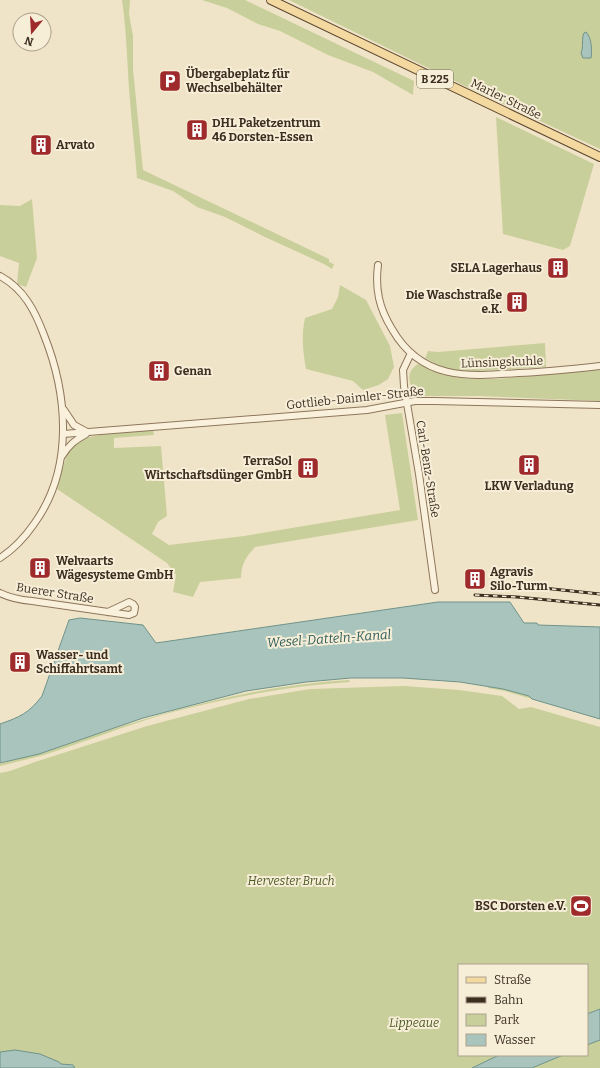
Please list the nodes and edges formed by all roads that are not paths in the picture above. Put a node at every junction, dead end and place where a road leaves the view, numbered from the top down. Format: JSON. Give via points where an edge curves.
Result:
{"nodes":[{"id":1,"x":271,"y":0,"type":"edge"},
{"id":2,"x":600,"y":158,"type":"edge"},
{"id":3,"x":378,"y":265,"type":"dead end"},
{"id":4,"x":0,"y":276,"type":"edge"},
{"id":5,"x":411,"y":353,"type":"junction"},
{"id":6,"x":600,"y":366,"type":"edge"},
{"id":7,"x":407,"y":403,"type":"junction"},
{"id":8,"x":600,"y":404,"type":"edge"},
{"id":9,"x":63,"y":408,"type":"junction"},
{"id":10,"x":88,"y":432,"type":"junction"},
{"id":11,"x":63,"y":434,"type":"junction"},
{"id":12,"x":60,"y":459,"type":"junction"},
{"id":13,"x":0,"y":558,"type":"edge"},
{"id":14,"x":435,"y":590,"type":"dead end"},
{"id":15,"x":0,"y":593,"type":"edge"},
{"id":16,"x":108,"y":612,"type":"dead end"}],
"edges":[{"from":1,"to":2,"type":"main road","name":"Marler Straße","number":"B 225"},
{"from":3,"to":5,"type":"street","name":"Lünsingskuhle","via":[[377,287],[382,310],[395,335]]},
{"from":4,"to":9,"type":"street","via":[[18,289],[33,310],[55,366]]},
{"from":5,"to":6,"type":"street","name":"Lünsingskuhle","via":[[436,369],[467,375]]},
{"from":5,"to":7,"type":"street","name":"Carl-Benz-Straße","via":[[403,370]]},
{"from":7,"to":8,"type":"street","name":"Gottlieb-Daimler-Straße","via":[[434,401]]},
{"from":7,"to":10,"type":"street","name":"Gottlieb-Daimler-Straße","via":[[367,410]]},
{"from":7,"to":14,"type":"street","name":"Carl-Benz-Straße"},
{"from":9,"to":10,"type":"street","via":[[72,423]]},
{"from":9,"to":11,"type":"street"},
{"from":10,"to":11,"type":"street","name":"Gottlieb-Daimler-Straße"},
{"from":10,"to":12,"type":"street","name":"Gottlieb-Daimler-Straße","via":[[76,438]]},
{"from":11,"to":12,"type":"street"},
{"from":12,"to":13,"type":"street","via":[[53,489],[41,513],[28,532]]},
{"from":15,"to":16,"type":"street","name":"Buerer Straße","via":[[18,600]]}]}
